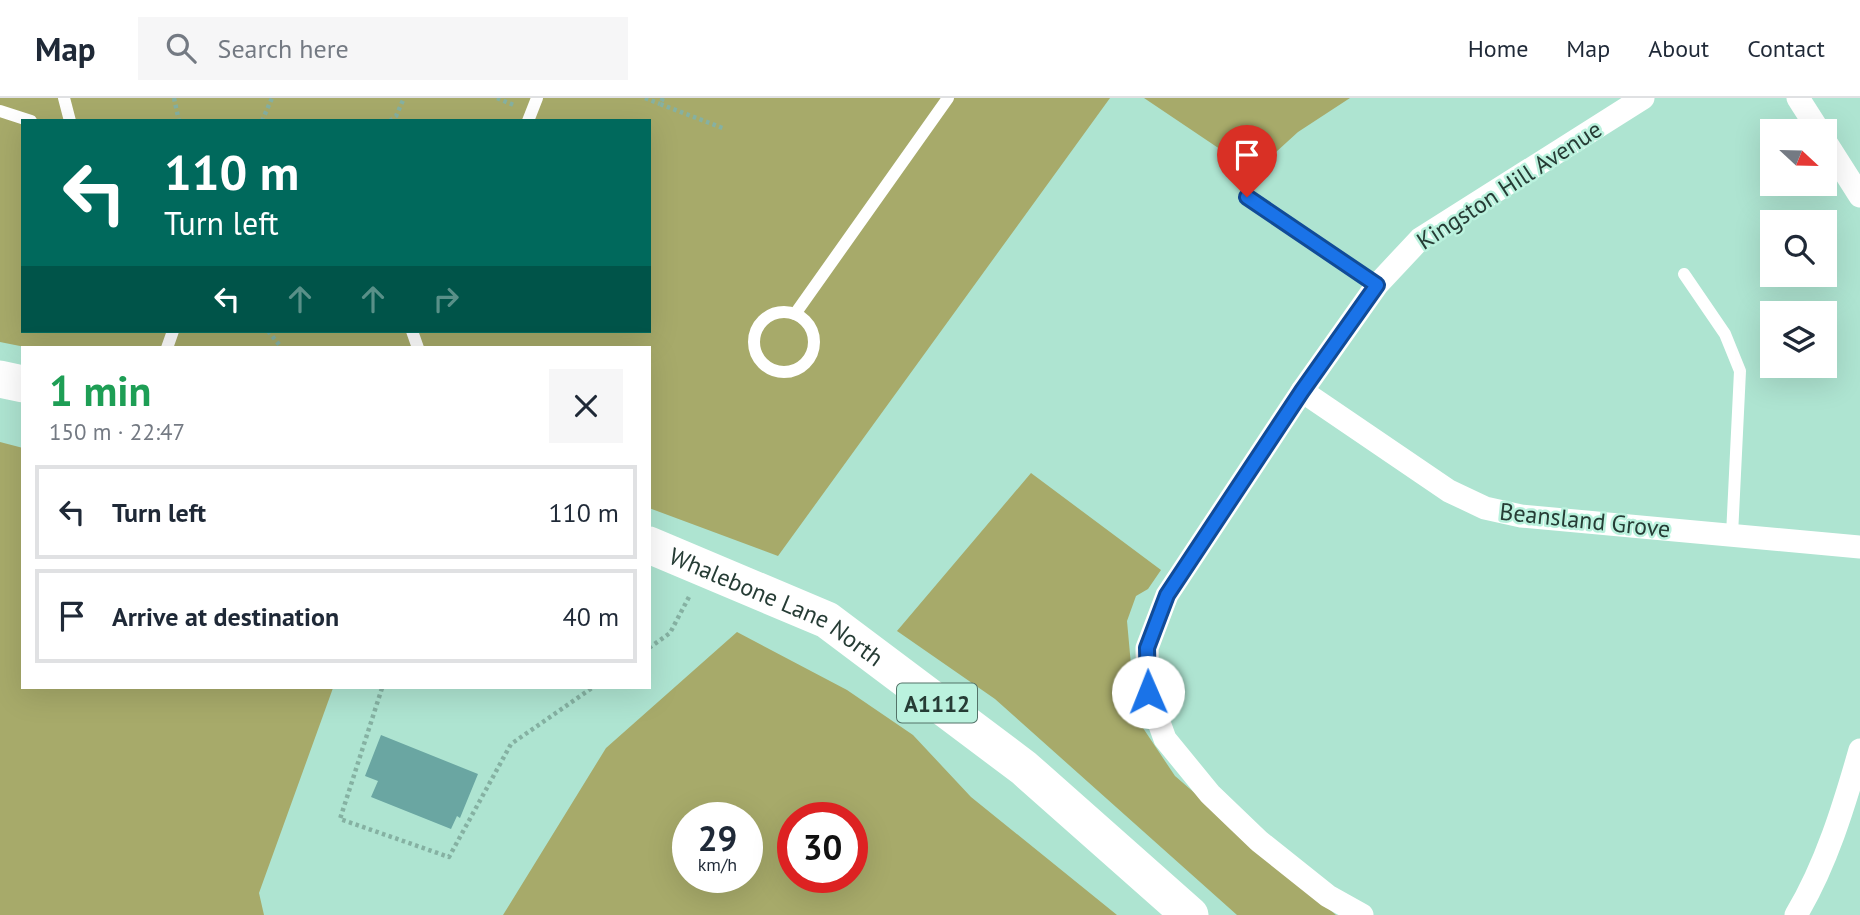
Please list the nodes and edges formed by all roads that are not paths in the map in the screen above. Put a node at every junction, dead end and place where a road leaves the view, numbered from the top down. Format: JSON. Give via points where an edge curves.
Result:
{"nodes":[{"id":1,"x":64,"y":98,"type":"edge"},
{"id":2,"x":537,"y":98,"type":"edge"},
{"id":3,"x":948,"y":98,"type":"edge"},
{"id":4,"x":1643,"y":98,"type":"edge"},
{"id":5,"x":1798,"y":98,"type":"edge"},
{"id":6,"x":0,"y":111,"type":"edge"},
{"id":7,"x":25,"y":119,"type":"edge"},
{"id":8,"x":69,"y":119,"type":"edge"},
{"id":9,"x":529,"y":119,"type":"edge"},
{"id":10,"x":1811,"y":119,"type":"edge"},
{"id":11,"x":1838,"y":161,"type":"edge"},
{"id":12,"x":1860,"y":196,"type":"edge"},
{"id":13,"x":1247,"y":197,"type":"dead end"},
{"id":14,"x":1684,"y":274,"type":"dead end"},
{"id":15,"x":1377,"y":285,"type":"junction"},
{"id":16,"x":795,"y":314,"type":"junction"},
{"id":17,"x":0,"y":379,"type":"edge"},
{"id":18,"x":21,"y":384,"type":"edge"},
{"id":19,"x":1302,"y":391,"type":"junction"},
{"id":20,"x":1732,"y":535,"type":"junction"},
{"id":21,"x":651,"y":546,"type":"edge"},
{"id":22,"x":1860,"y":547,"type":"edge"},
{"id":23,"x":1860,"y":750,"type":"edge"},
{"id":24,"x":1190,"y":915,"type":"edge"},
{"id":25,"x":1362,"y":915,"type":"edge"},
{"id":26,"x":1796,"y":915,"type":"edge"}],
"edges":[{"from":1,"to":8,"type":"lane"},
{"from":2,"to":9,"type":"lane"},
{"from":3,"to":16,"type":"lane"},
{"from":4,"to":15,"type":"street","name":"Kingston Hill Avenue","via":[[1420,239]]},
{"from":5,"to":10,"type":"street"},
{"from":6,"to":7,"type":"lane"},
{"from":11,"to":12,"type":"street"},
{"from":13,"to":15,"type":"lane"},
{"from":14,"to":20,"type":"lane","via":[[1725,334],[1740,372]]},
{"from":15,"to":19,"type":"street","name":"Kingston Hill Avenue"},
{"from":16,"to":16,"type":"lane","via":[[811,328],[812,354],[797,369],[770,369],[757,354],[756,331],[772,314]]},
{"from":17,"to":18,"type":"main road"},
{"from":19,"to":20,"type":"street","name":"Beansland Grove","via":[[1449,491],[1485,508],[1521,516]]},
{"from":19,"to":25,"type":"street","name":"Kingston Hill Avenue","via":[[1167,595],[1147,648],[1148,692],[1165,739],[1210,794],[1259,841],[1328,895]]},
{"from":20,"to":22,"type":"street","name":"Beansland Grove"},
{"from":21,"to":24,"type":"main road","name":"Whalebone Lane North","number":"A1112","via":[[827,620],[1024,768]]},
{"from":23,"to":26,"type":"street","via":[[1847,797]]}]}
